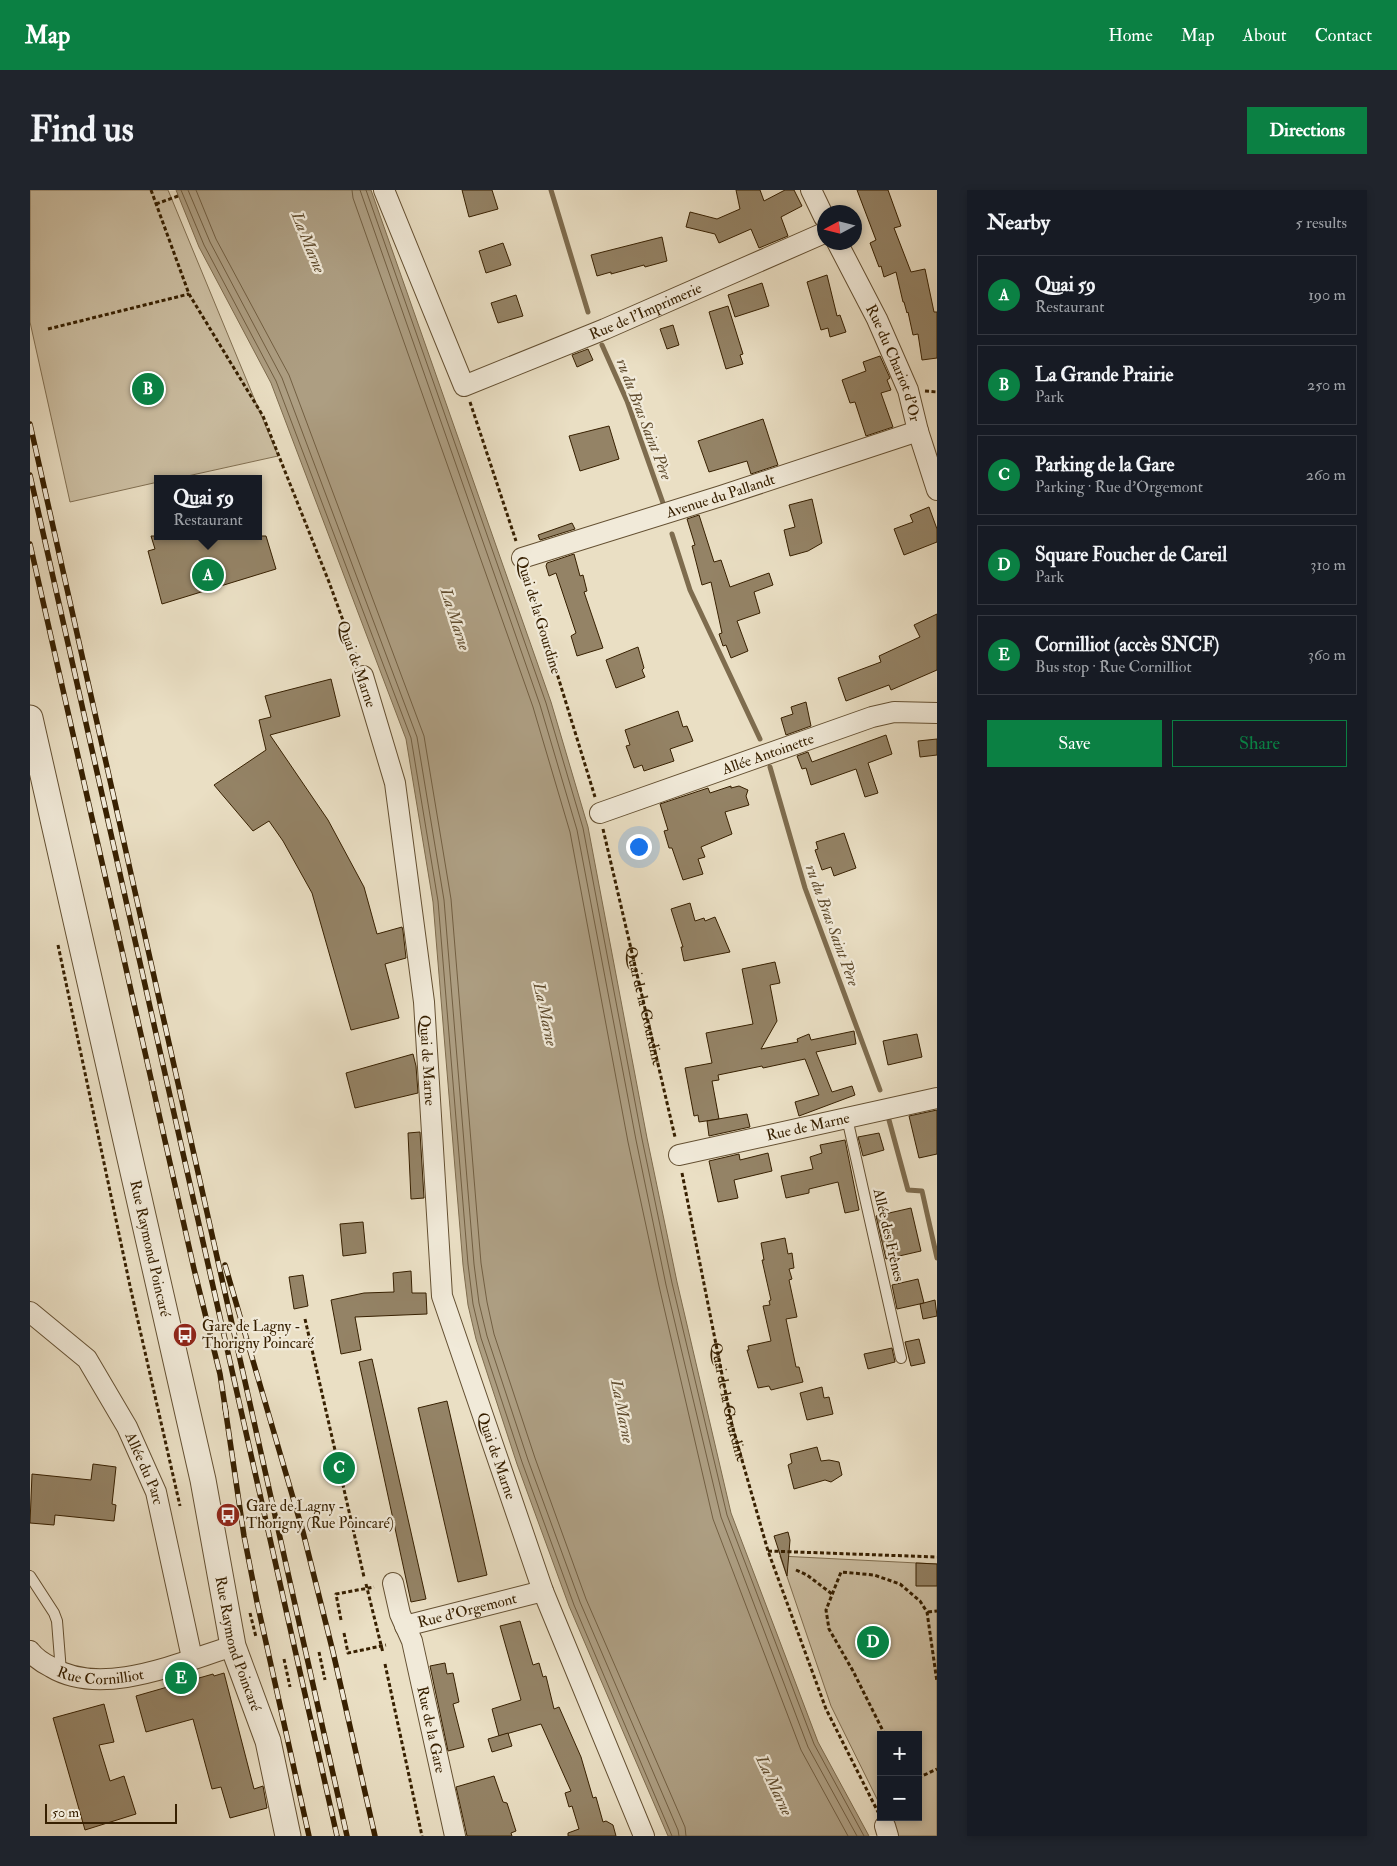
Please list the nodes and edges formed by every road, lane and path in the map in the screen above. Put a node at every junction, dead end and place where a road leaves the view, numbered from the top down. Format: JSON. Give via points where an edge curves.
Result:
{"nodes":[{"id":1,"x":150,"y":190,"type":"edge"},
{"id":2,"x":384,"y":190,"type":"edge"},
{"id":3,"x":811,"y":190,"type":"edge"},
{"id":4,"x":178,"y":196,"type":"dead end"},
{"id":5,"x":156,"y":204,"type":"junction"},
{"id":6,"x":818,"y":205,"type":"edge"},
{"id":7,"x":817,"y":236,"type":"edge"},
{"id":8,"x":841,"y":250,"type":"edge"},
{"id":9,"x":189,"y":294,"type":"junction"},
{"id":10,"x":48,"y":329,"type":"dead end"},
{"id":11,"x":464,"y":386,"type":"junction"},
{"id":12,"x":918,"y":431,"type":"junction"},
{"id":13,"x":937,"y":490,"type":"edge"},
{"id":14,"x":522,"y":558,"type":"junction"},
{"id":15,"x":363,"y":676,"type":"joint"},
{"id":16,"x":937,"y":712,"type":"edge"},
{"id":17,"x":30,"y":718,"type":"edge"},
{"id":18,"x":600,"y":813,"type":"junction"},
{"id":19,"x":57,"y":940,"type":"dead end"},
{"id":20,"x":937,"y":1098,"type":"edge"},
{"id":21,"x":847,"y":1118,"type":"junction"},
{"id":22,"x":679,"y":1155,"type":"junction"},
{"id":23,"x":30,"y":1312,"type":"edge"},
{"id":24,"x":305,"y":1319,"type":"dead end"},
{"id":25,"x":901,"y":1358,"type":"dead end"},
{"id":26,"x":181,"y":1511,"type":"dead end"},
{"id":27,"x":768,"y":1551,"type":"junction"},
{"id":28,"x":937,"y":1557,"type":"edge"},
{"id":29,"x":796,"y":1570,"type":"dead end"},
{"id":30,"x":30,"y":1576,"type":"edge"},
{"id":31,"x":364,"y":1577,"type":"dead end"},
{"id":32,"x":366,"y":1584,"type":"dead end"},
{"id":33,"x":384,"y":1585,"type":"joint"},
{"id":34,"x":367,"y":1588,"type":"junction"},
{"id":35,"x":542,"y":1591,"type":"junction"},
{"id":36,"x":832,"y":1594,"type":"junction"},
{"id":37,"x":937,"y":1611,"type":"edge"},
{"id":38,"x":928,"y":1612,"type":"junction"},
{"id":39,"x":250,"y":1613,"type":"dead end"},
{"id":40,"x":341,"y":1620,"type":"dead end"},
{"id":41,"x":406,"y":1626,"type":"junction"},
{"id":42,"x":344,"y":1633,"type":"dead end"},
{"id":43,"x":244,"y":1642,"type":"junction"},
{"id":44,"x":386,"y":1645,"type":"dead end"},
{"id":45,"x":381,"y":1646,"type":"junction"},
{"id":46,"x":30,"y":1651,"type":"edge"},
{"id":47,"x":318,"y":1652,"type":"dead end"},
{"id":48,"x":383,"y":1653,"type":"dead end"},
{"id":49,"x":192,"y":1658,"type":"junction"},
{"id":50,"x":284,"y":1659,"type":"dead end"},
{"id":51,"x":385,"y":1664,"type":"dead end"},
{"id":52,"x":61,"y":1673,"type":"junction"},
{"id":53,"x":325,"y":1680,"type":"dead end"},
{"id":54,"x":937,"y":1682,"type":"edge"},
{"id":55,"x":290,"y":1687,"type":"dead end"},
{"id":56,"x":883,"y":1731,"type":"edge"},
{"id":57,"x":937,"y":1769,"type":"edge"},
{"id":58,"x":920,"y":1776,"type":"edge"},
{"id":59,"x":886,"y":1831,"type":"edge"},
{"id":60,"x":288,"y":1836,"type":"edge"},
{"id":61,"x":422,"y":1836,"type":"edge"},
{"id":62,"x":455,"y":1836,"type":"edge"},
{"id":63,"x":644,"y":1836,"type":"edge"}],
"edges":[{"from":1,"to":5,"type":"path","name":"Quai de Marne"},
{"from":2,"to":11,"type":"street"},
{"from":3,"to":6,"type":"street"},
{"from":4,"to":5,"type":"path"},
{"from":5,"to":9,"type":"path","name":"Quai de Marne"},
{"from":7,"to":11,"type":"street","name":"Rue de l'Imprimerie","via":[[605,329]]},
{"from":8,"to":12,"type":"street","name":"Rue du Chariot d'Or","via":[[908,390]]},
{"from":9,"to":10,"type":"path"},
{"from":9,"to":15,"type":"path","name":"Quai de Marne","via":[[263,416]]},
{"from":11,"to":14,"type":"path","name":"Quai de la Gourdine"},
{"from":12,"to":13,"type":"street","name":"Rue du Chariot d'Or"},
{"from":12,"to":14,"type":"street","name":"Avenue du Pallandt"},
{"from":14,"to":18,"type":"path","name":"Quai de la Gourdine"},
{"from":15,"to":35,"type":"street","name":"Quai de Marne","via":[[395,783],[424,1002],[442,1296]]},
{"from":16,"to":18,"type":"street","name":"Allée Antoinette","via":[[894,712],[872,717]]},
{"from":17,"to":43,"type":"street","name":"Rue Raymond Poincaré","via":[[203,1480]]},
{"from":18,"to":22,"type":"path","name":"Quai de la Gourdine"},
{"from":19,"to":26,"type":"path"},
{"from":20,"to":21,"type":"street","name":"Rue de Marne"},
{"from":21,"to":22,"type":"street","name":"Rue de Marne"},
{"from":21,"to":25,"type":"lane","name":"Allée des Frênes"},
{"from":22,"to":27,"type":"path","name":"Quai de la Gourdine","via":[[732,1426]]},
{"from":23,"to":49,"type":"street","name":"Allée du Parc","via":[[87,1359],[127,1427],[156,1492]]},
{"from":24,"to":31,"type":"path"},
{"from":27,"to":28,"type":"path"},
{"from":27,"to":59,"type":"path","name":"Quai de la Gourdine","via":[[826,1709]]},
{"from":29,"to":36,"type":"path"},
{"from":30,"to":52,"type":"lane","via":[[58,1621]]},
{"from":32,"to":34,"type":"path"},
{"from":33,"to":34,"type":"path"},
{"from":33,"to":41,"type":"street","name":"Rue d'Orgemont"},
{"from":34,"to":40,"type":"path","via":[[336,1594]]},
{"from":34,"to":45,"type":"path"},
{"from":35,"to":41,"type":"street","name":"Rue d'Orgemont"},
{"from":35,"to":63,"type":"street","name":"Quai de Marne"},
{"from":36,"to":38,"type":"path","via":[[840,1572],[874,1575],[900,1584]]},
{"from":36,"to":56,"type":"path","via":[[826,1610],[829,1629]]},
{"from":37,"to":38,"type":"path"},
{"from":38,"to":54,"type":"path"},
{"from":39,"to":43,"type":"path"},
{"from":41,"to":62,"type":"street","name":"Rue de la Gare"},
{"from":42,"to":45,"type":"path","via":[[348,1653]]},
{"from":43,"to":49,"type":"street","name":"Rue Cornilliot"},
{"from":43,"to":60,"type":"street","name":"Rue Raymond Poincaré"},
{"from":44,"to":45,"type":"path"},
{"from":45,"to":48,"type":"path"},
{"from":46,"to":52,"type":"street","name":"Rue Cornilliot","via":[[35,1658]]},
{"from":47,"to":53,"type":"path"},
{"from":49,"to":52,"type":"street","name":"Rue Cornilliot","via":[[128,1677],[91,1680]]},
{"from":50,"to":55,"type":"path"},
{"from":51,"to":61,"type":"path"},
{"from":57,"to":58,"type":"path"}]}
